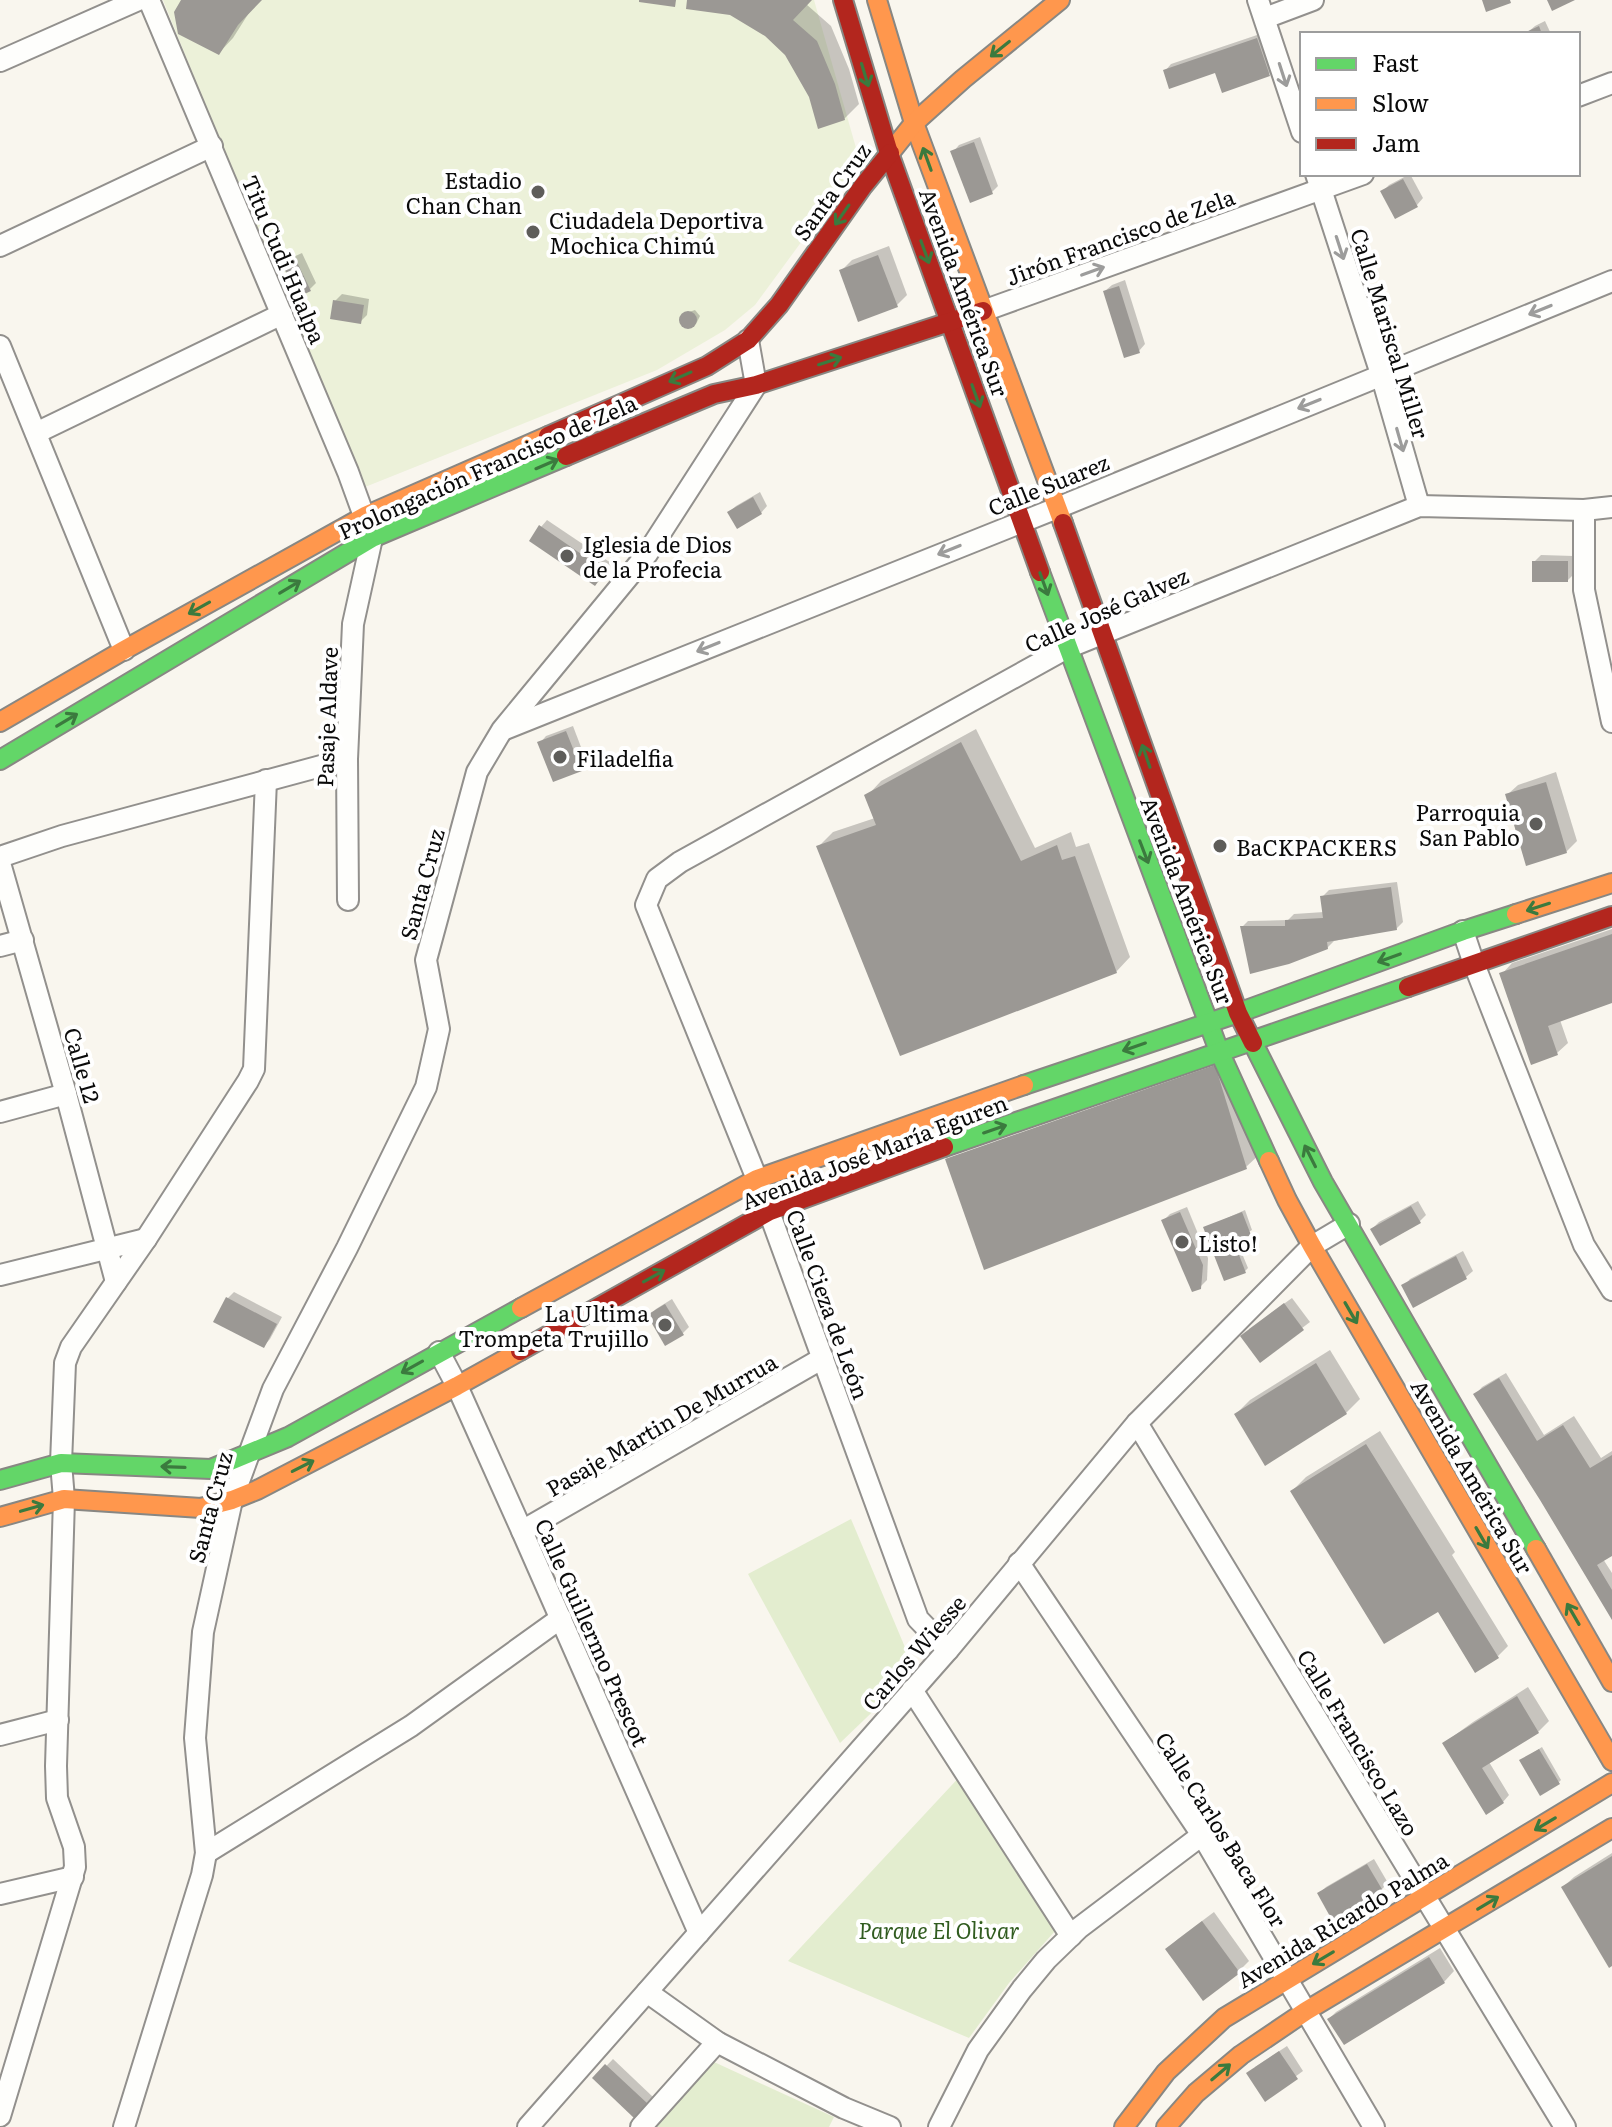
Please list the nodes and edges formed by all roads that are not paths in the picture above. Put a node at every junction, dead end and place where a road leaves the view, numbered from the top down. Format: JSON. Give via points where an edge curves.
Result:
{"nodes":[{"id":1,"x":138,"y":0,"type":"edge"},
{"id":2,"x":149,"y":0,"type":"edge"},
{"id":3,"x":843,"y":0,"type":"edge"},
{"id":4,"x":877,"y":0,"type":"edge"},
{"id":5,"x":1060,"y":0,"type":"edge"},
{"id":6,"x":1313,"y":0,"type":"edge"},
{"id":7,"x":1262,"y":9,"type":"edge"},
{"id":8,"x":0,"y":61,"type":"edge"},
{"id":9,"x":1612,"y":83,"type":"edge"},
{"id":10,"x":1580,"y":95,"type":"edge"},
{"id":11,"x":914,"y":123,"type":"junction"},
{"id":12,"x":1300,"y":126,"type":"edge"},
{"id":13,"x":212,"y":146,"type":"junction"},
{"id":14,"x":889,"y":153,"type":"junction"},
{"id":15,"x":1352,"y":176,"type":"edge"},
{"id":16,"x":1318,"y":182,"type":"edge"},
{"id":17,"x":0,"y":246,"type":"edge"},
{"id":18,"x":1612,"y":281,"type":"edge"},
{"id":19,"x":983,"y":311,"type":"junction"},
{"id":20,"x":282,"y":314,"type":"junction"},
{"id":21,"x":950,"y":322,"type":"junction"},
{"id":22,"x":748,"y":340,"type":"junction"},
{"id":23,"x":0,"y":346,"type":"edge"},
{"id":24,"x":1381,"y":374,"type":"junction"},
{"id":25,"x":756,"y":385,"type":"junction"},
{"id":26,"x":36,"y":433,"type":"junction"},
{"id":27,"x":1419,"y":506,"type":"junction"},
{"id":28,"x":1612,"y":507,"type":"edge"},
{"id":29,"x":1057,"y":508,"type":"junction"},
{"id":30,"x":1584,"y":510,"type":"junction"},
{"id":31,"x":365,"y":516,"type":"junction"},
{"id":32,"x":1021,"y":521,"type":"junction"},
{"id":33,"x":372,"y":538,"type":"junction"},
{"id":34,"x":1103,"y":632,"type":"junction"},
{"id":35,"x":1067,"y":648,"type":"junction"},
{"id":36,"x":124,"y":650,"type":"junction"},
{"id":37,"x":0,"y":722,"type":"edge"},
{"id":38,"x":1612,"y":722,"type":"edge"},
{"id":39,"x":502,"y":730,"type":"junction"},
{"id":40,"x":347,"y":759,"type":"junction"},
{"id":41,"x":0,"y":760,"type":"edge"},
{"id":42,"x":266,"y":780,"type":"junction"},
{"id":43,"x":0,"y":860,"type":"edge"},
{"id":44,"x":1186,"y":868,"type":"junction"},
{"id":45,"x":657,"y":879,"type":"joint"},
{"id":46,"x":1155,"y":882,"type":"junction"},
{"id":47,"x":1612,"y":883,"type":"edge"},
{"id":48,"x":1580,"y":893,"type":"junction"},
{"id":49,"x":348,"y":900,"type":"dead end"},
{"id":50,"x":1612,"y":916,"type":"edge"},
{"id":51,"x":1590,"y":924,"type":"junction"},
{"id":52,"x":1463,"y":931,"type":"junction"},
{"id":53,"x":23,"y":940,"type":"junction"},
{"id":54,"x":0,"y":946,"type":"edge"},
{"id":55,"x":1474,"y":964,"type":"junction"},
{"id":56,"x":1238,"y":1013,"type":"junction"},
{"id":57,"x":1208,"y":1022,"type":"junction"},
{"id":58,"x":1252,"y":1041,"type":"junction"},
{"id":59,"x":1219,"y":1051,"type":"junction"},
{"id":60,"x":66,"y":1094,"type":"junction"},
{"id":61,"x":0,"y":1112,"type":"edge"},
{"id":62,"x":945,"y":1112,"type":"junction"},
{"id":63,"x":956,"y":1143,"type":"junction"},
{"id":64,"x":757,"y":1179,"type":"junction"},
{"id":65,"x":770,"y":1211,"type":"junction"},
{"id":66,"x":1349,"y":1224,"type":"junction"},
{"id":67,"x":146,"y":1239,"type":"junction"},
{"id":68,"x":1312,"y":1246,"type":"junction"},
{"id":69,"x":109,"y":1249,"type":"junction"},
{"id":70,"x":0,"y":1275,"type":"edge"},
{"id":71,"x":116,"y":1282,"type":"junction"},
{"id":72,"x":1612,"y":1290,"type":"edge"},
{"id":73,"x":439,"y":1352,"type":"junction"},
{"id":74,"x":823,"y":1358,"type":"junction"},
{"id":75,"x":457,"y":1386,"type":"junction"},
{"id":76,"x":1137,"y":1423,"type":"junction"},
{"id":77,"x":248,"y":1454,"type":"junction"},
{"id":78,"x":61,"y":1463,"type":"junction"},
{"id":79,"x":0,"y":1480,"type":"edge"},
{"id":80,"x":64,"y":1499,"type":"junction"},
{"id":81,"x":232,"y":1500,"type":"junction"},
{"id":82,"x":0,"y":1517,"type":"edge"},
{"id":83,"x":522,"y":1531,"type":"junction"},
{"id":84,"x":1019,"y":1563,"type":"junction"},
{"id":85,"x":561,"y":1618,"type":"junction"},
{"id":86,"x":948,"y":1650,"type":"junction"},
{"id":87,"x":1612,"y":1682,"type":"edge"},
{"id":88,"x":912,"y":1690,"type":"junction"},
{"id":89,"x":58,"y":1720,"type":"junction"},
{"id":90,"x":0,"y":1735,"type":"edge"},
{"id":91,"x":1612,"y":1761,"type":"edge"},
{"id":92,"x":1612,"y":1783,"type":"edge"},
{"id":93,"x":1612,"y":1828,"type":"edge"},
{"id":94,"x":1202,"y":1835,"type":"junction"},
{"id":95,"x":206,"y":1853,"type":"junction"},
{"id":96,"x":73,"y":1877,"type":"junction"},
{"id":97,"x":0,"y":1894,"type":"edge"},
{"id":98,"x":1426,"y":1897,"type":"junction"},
{"id":99,"x":1445,"y":1929,"type":"junction"},
{"id":100,"x":699,"y":1933,"type":"junction"},
{"id":101,"x":1071,"y":1936,"type":"junction"},
{"id":102,"x":1286,"y":1979,"type":"junction"},
{"id":103,"x":647,"y":1992,"type":"junction"},
{"id":104,"x":1306,"y":2011,"type":"junction"},
{"id":105,"x":717,"y":2042,"type":"junction"},
{"id":106,"x":844,"y":2108,"type":"junction"},
{"id":107,"x":0,"y":2116,"type":"edge"},
{"id":108,"x":124,"y":2127,"type":"edge"},
{"id":109,"x":528,"y":2127,"type":"edge"},
{"id":110,"x":641,"y":2127,"type":"edge"},
{"id":111,"x":835,"y":2127,"type":"edge"},
{"id":112,"x":890,"y":2127,"type":"edge"},
{"id":113,"x":939,"y":2127,"type":"edge"},
{"id":114,"x":1124,"y":2127,"type":"edge"},
{"id":115,"x":1166,"y":2127,"type":"edge"},
{"id":116,"x":1374,"y":2127,"type":"edge"},
{"id":117,"x":1565,"y":2127,"type":"edge"}],
"edges":[{"from":1,"to":8,"type":"street"},
{"from":2,"to":13,"type":"street","name":"Titu Cudi Hualpa"},
{"from":3,"to":14,"type":"main road","name":"Avenida América Sur","one_way":true},
{"from":4,"to":11,"type":"main road","name":"Avenida América Sur"},
{"from":5,"to":11,"type":"main road","name":"Santa Cruz","one_way":true},
{"from":6,"to":7,"type":"street"},
{"from":7,"to":12,"type":"street","one_way":true},
{"from":9,"to":10,"type":"street"},
{"from":11,"to":14,"type":"main road","name":"Santa Cruz"},
{"from":19,"to":11,"type":"main road","name":"Avenida América Sur","one_way":true},
{"from":13,"to":17,"type":"street"},
{"from":13,"to":20,"type":"street","name":"Titu Cudi Hualpa"},
{"from":14,"to":21,"type":"main road","name":"Avenida América Sur","one_way":true},
{"from":14,"to":22,"type":"main road","name":"Santa Cruz","one_way":true},
{"from":15,"to":16,"type":"street","name":"Jirón Francisco de Zela"},
{"from":19,"to":16,"type":"street","name":"Jirón Francisco de Zela","one_way":true},
{"from":16,"to":24,"type":"street","name":"Calle Mariscal Miller","one_way":true},
{"from":18,"to":24,"type":"street","name":"Calle Suarez","one_way":true},
{"from":19,"to":21,"type":"main road","name":"Jirón Francisco de Zela"},
{"from":19,"to":29,"type":"main road","name":"Avenida América Sur"},
{"from":20,"to":26,"type":"street"},
{"from":20,"to":31,"type":"street","name":"Titu Cudi Hualpa"},
{"from":25,"to":21,"type":"main road","name":"Jirón Francisco de Zela","one_way":true},
{"from":21,"to":32,"type":"main road","name":"Avenida América Sur","one_way":true},
{"from":22,"to":25,"type":"street"},
{"from":22,"to":31,"type":"main road","name":"Prolongación Francisco de Zela","one_way":true,"via":[[707,366]]},
{"from":23,"to":26,"type":"street"},
{"from":24,"to":27,"type":"street","name":"Calle Mariscal Miller","one_way":true},
{"from":24,"to":29,"type":"street","name":"Calle Suarez","one_way":true},
{"from":33,"to":25,"type":"main road","name":"Prolongación Francisco de Zela","one_way":true,"via":[[714,394]]},
{"from":25,"to":39,"type":"street","name":"Santa Cruz","via":[[647,554]]},
{"from":26,"to":36,"type":"street"},
{"from":27,"to":30,"type":"street","name":"Calle José Galvez"},
{"from":27,"to":34,"type":"street","name":"Calle José Galvez"},
{"from":28,"to":30,"type":"street","name":"Calle José Galvez"},
{"from":29,"to":32,"type":"street","name":"Calle Suarez"},
{"from":29,"to":34,"type":"main road","name":"Avenida América Sur"},
{"from":30,"to":38,"type":"street","via":[[1584,590]]},
{"from":31,"to":33,"type":"street","name":"Titu Cudi Hualpa"},
{"from":31,"to":36,"type":"main road","name":"Prolongación Francisco de Zela","one_way":true},
{"from":32,"to":35,"type":"main road","name":"Avenida América Sur","one_way":true},
{"from":32,"to":39,"type":"street","name":"Calle Suarez","one_way":true},
{"from":33,"to":40,"type":"street","name":"Pasaje Aldave","via":[[353,624]]},
{"from":41,"to":33,"type":"main road","name":"Prolongación Francisco de Zela","one_way":true},
{"from":34,"to":35,"type":"street","name":"Calle José Galvez"},
{"from":44,"to":34,"type":"main road","name":"Avenida América Sur","one_way":true},
{"from":35,"to":45,"type":"street","name":"Calle José Galvez"},
{"from":35,"to":46,"type":"main road","name":"Avenida América Sur","one_way":true},
{"from":36,"to":37,"type":"main road","name":"Prolongación Francisco de Zela"},
{"from":39,"to":77,"type":"street","name":"Santa Cruz","via":[[477,772],[426,960],[439,1029],[426,1087],[273,1389]]},
{"from":40,"to":42,"type":"street"},
{"from":40,"to":49,"type":"street","name":"Pasaje Aldave"},
{"from":42,"to":43,"type":"street","via":[[62,836]]},
{"from":42,"to":67,"type":"street","via":[[254,1069]]},
{"from":43,"to":53,"type":"street","name":"Calle 12"},
{"from":44,"to":46,"type":"main road"},
{"from":44,"to":56,"type":"main road","name":"Avenida América Sur"},
{"from":45,"to":64,"type":"street","name":"Calle Cieza de León","via":[[646,905]]},
{"from":46,"to":57,"type":"main road","name":"Avenida América Sur"},
{"from":47,"to":48,"type":"main road","name":"Avenida José María Eguren"},
{"from":48,"to":51,"type":"main road"},
{"from":48,"to":52,"type":"main road","name":"Avenida José María Eguren","one_way":true},
{"from":50,"to":51,"type":"main road","name":"Avenida José María Eguren"},
{"from":51,"to":55,"type":"main road","name":"Avenida José María Eguren"},
{"from":52,"to":55,"type":"street"},
{"from":52,"to":56,"type":"main road","name":"Avenida José María Eguren","one_way":true},
{"from":53,"to":54,"type":"street"},
{"from":53,"to":60,"type":"street","name":"Calle 12"},
{"from":55,"to":58,"type":"main road","name":"Avenida José María Eguren"},
{"from":55,"to":72,"type":"street","via":[[1584,1245]]},
{"from":56,"to":57,"type":"main road","name":"Avenida José María Eguren"},
{"from":56,"to":58,"type":"main road","name":"Avenida América Sur"},
{"from":57,"to":59,"type":"main road","name":"Avenida América Sur"},
{"from":57,"to":62,"type":"main road","name":"Avenida José María Eguren","one_way":true},
{"from":58,"to":59,"type":"main road","name":"Avenida José María Eguren"},
{"from":66,"to":58,"type":"main road","name":"Avenida América Sur","one_way":true},
{"from":63,"to":59,"type":"main road","name":"Avenida José María Eguren","one_way":true},
{"from":59,"to":68,"type":"main road","name":"Avenida América Sur"},
{"from":60,"to":61,"type":"street"},
{"from":60,"to":69,"type":"street","name":"Calle 12"},
{"from":62,"to":63,"type":"main road"},
{"from":62,"to":64,"type":"main road","name":"Avenida José María Eguren"},
{"from":63,"to":65,"type":"main road","name":"Avenida José María Eguren"},
{"from":64,"to":65,"type":"street","name":"Calle Cieza de León"},
{"from":64,"to":73,"type":"main road","name":"Avenida José María Eguren"},
{"from":65,"to":74,"type":"street","name":"Calle Cieza de León"},
{"from":75,"to":65,"type":"main road","name":"Avenida José María Eguren","one_way":true},
{"from":66,"to":68,"type":"street","name":"Carlos Wiesse"},
{"from":87,"to":66,"type":"main road","name":"Avenida América Sur","one_way":true},
{"from":67,"to":69,"type":"street"},
{"from":67,"to":71,"type":"street"},
{"from":68,"to":76,"type":"street","name":"Carlos Wiesse"},
{"from":68,"to":91,"type":"main road","name":"Avenida América Sur","one_way":true},
{"from":69,"to":70,"type":"street"},
{"from":69,"to":71,"type":"street","name":"Calle 12"},
{"from":71,"to":78,"type":"street","via":[[66,1358]]},
{"from":73,"to":75,"type":"street","name":"Calle Guillermo Prescot"},
{"from":73,"to":77,"type":"main road","name":"Avenida José María Eguren","one_way":true},
{"from":74,"to":83,"type":"street","name":"Pasaje Martin De Murrua"},
{"from":74,"to":86,"type":"street","name":"Calle Cieza de León","via":[[918,1619]]},
{"from":81,"to":75,"type":"main road","name":"Avenida José María Eguren","one_way":true},
{"from":75,"to":83,"type":"street","name":"Calle Guillermo Prescot"},
{"from":76,"to":84,"type":"street","name":"Carlos Wiesse"},
{"from":76,"to":98,"type":"street","name":"Calle Francisco Lazo"},
{"from":77,"to":78,"type":"main road","name":"Avenida José María Eguren","one_way":true,"via":[[211,1469]]},
{"from":77,"to":81,"type":"street","name":"Santa Cruz"},
{"from":78,"to":79,"type":"main road","name":"Avenida José María Eguren"},
{"from":78,"to":80,"type":"street"},
{"from":80,"to":81,"type":"main road","name":"Avenida José María Eguren","via":[[201,1508]]},
{"from":82,"to":80,"type":"main road","name":"Avenida José María Eguren","one_way":true},
{"from":80,"to":89,"type":"street"},
{"from":81,"to":95,"type":"street","name":"Santa Cruz","via":[[203,1632],[195,1738]]},
{"from":83,"to":85,"type":"street","name":"Calle Guillermo Prescot"},
{"from":84,"to":86,"type":"street","name":"Carlos Wiesse"},
{"from":84,"to":94,"type":"street","name":"Calle Carlos Baca Flor"},
{"from":85,"to":95,"type":"street","via":[[411,1726]]},
{"from":85,"to":100,"type":"street","name":"Calle Guillermo Prescot"},
{"from":86,"to":88,"type":"street","name":"Carlos Wiesse"},
{"from":88,"to":100,"type":"street","name":"Carlos Wiesse"},
{"from":88,"to":101,"type":"street"},
{"from":89,"to":90,"type":"street"},
{"from":89,"to":96,"type":"street","via":[[57,1798],[74,1847]]},
{"from":92,"to":98,"type":"main road","name":"Avenida Ricardo Palma","one_way":true},
{"from":99,"to":93,"type":"main road","one_way":true},
{"from":94,"to":101,"type":"street"},
{"from":94,"to":102,"type":"street","name":"Calle Carlos Baca Flor"},
{"from":95,"to":108,"type":"street","name":"Santa Cruz"},
{"from":96,"to":97,"type":"street"},
{"from":96,"to":107,"type":"street"},
{"from":98,"to":99,"type":"street","name":"Calle Francisco Lazo"},
{"from":98,"to":102,"type":"main road","name":"Avenida Ricardo Palma","one_way":true},
{"from":99,"to":104,"type":"main road"},
{"from":99,"to":117,"type":"street","name":"Calle Francisco Lazo"},
{"from":100,"to":103,"type":"street","name":"Carlos Wiesse"},
{"from":101,"to":113,"type":"street","via":[[992,2029]]},
{"from":102,"to":104,"type":"street","name":"Calle Carlos Baca Flor"},
{"from":102,"to":114,"type":"main road","name":"Avenida Ricardo Palma","via":[[1224,2018],[1166,2072]]},
{"from":103,"to":105,"type":"street"},
{"from":103,"to":109,"type":"street","name":"Carlos Wiesse"},
{"from":115,"to":104,"type":"main road","one_way":true,"via":[[1241,2055]]},
{"from":104,"to":116,"type":"street","name":"Calle Carlos Baca Flor"},
{"from":105,"to":106,"type":"street"},
{"from":105,"to":110,"type":"street"},
{"from":106,"to":111,"type":"street"},
{"from":106,"to":112,"type":"street"}]}
